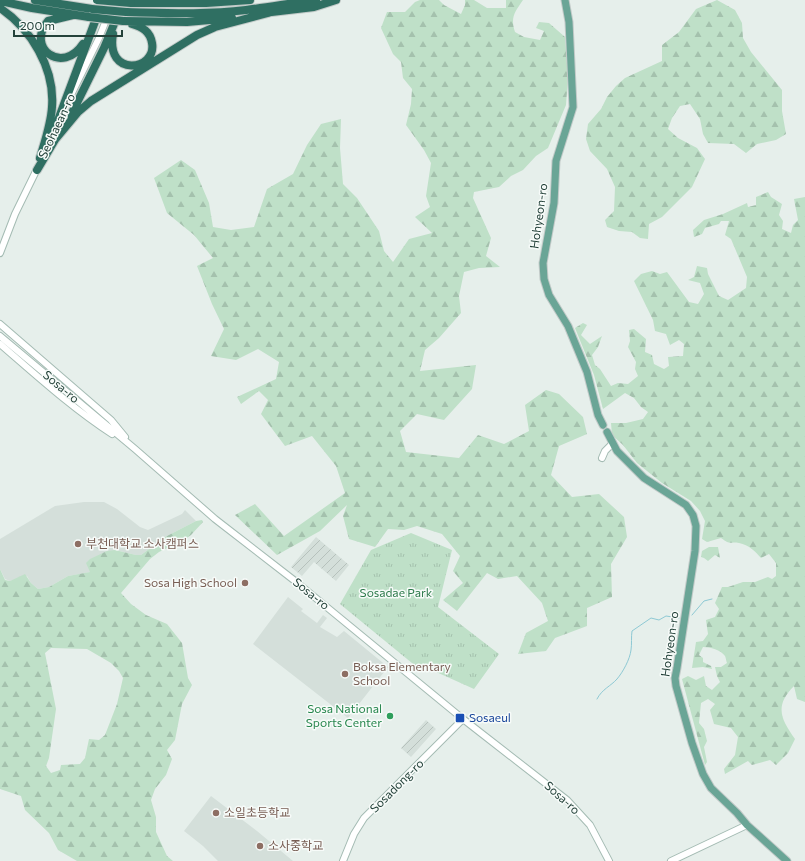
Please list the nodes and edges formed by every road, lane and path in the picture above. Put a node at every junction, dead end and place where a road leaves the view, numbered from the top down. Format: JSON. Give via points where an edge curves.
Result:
{"nodes":[{"id":1,"x":35,"y":0,"type":"edge"},
{"id":2,"x":97,"y":0,"type":"edge"},
{"id":3,"x":103,"y":0,"type":"edge"},
{"id":4,"x":114,"y":0,"type":"edge"},
{"id":5,"x":250,"y":0,"type":"edge"},
{"id":6,"x":316,"y":0,"type":"edge"},
{"id":7,"x":336,"y":0,"type":"edge"},
{"id":8,"x":565,"y":0,"type":"edge"},
{"id":9,"x":0,"y":1,"type":"edge"},
{"id":10,"x":127,"y":2,"type":"edge"},
{"id":11,"x":0,"y":8,"type":"edge"},
{"id":12,"x":91,"y":13,"type":"junction"},
{"id":13,"x":268,"y":13,"type":"junction"},
{"id":14,"x":73,"y":15,"type":"junction"},
{"id":15,"x":123,"y":21,"type":"junction"},
{"id":16,"x":114,"y":26,"type":"junction"},
{"id":17,"x":92,"y":27,"type":"junction"},
{"id":18,"x":54,"y":131,"type":"junction"},
{"id":19,"x":53,"y":142,"type":"junction"},
{"id":20,"x":37,"y":170,"type":"junction"},
{"id":21,"x":0,"y":253,"type":"edge"},
{"id":22,"x":0,"y":320,"type":"edge"},
{"id":23,"x":0,"y":324,"type":"edge"},
{"id":24,"x":10,"y":332,"type":"junction"},
{"id":25,"x":0,"y":339,"type":"edge"},
{"id":26,"x":603,"y":425,"type":"dead end"},
{"id":27,"x":607,"y":432,"type":"dead end"},
{"id":28,"x":613,"y":442,"type":"junction"},
{"id":29,"x":135,"y":449,"type":"junction"},
{"id":30,"x":602,"y":458,"type":"dead end"},
{"id":31,"x":463,"y":719,"type":"junction"},
{"id":32,"x":747,"y":825,"type":"junction"},
{"id":33,"x":342,"y":861,"type":"edge"},
{"id":34,"x":609,"y":861,"type":"edge"},
{"id":35,"x":671,"y":861,"type":"edge"},
{"id":36,"x":786,"y":861,"type":"edge"}],
"edges":[{"from":1,"to":12,"type":"highway"},
{"from":2,"to":10,"type":"highway","bridge":true},
{"from":3,"to":17,"type":"highway"},
{"from":4,"to":18,"type":"street","name":"Seohaean-ro","via":[[99,38]]},
{"from":5,"to":10,"type":"highway","via":[[206,3]]},
{"from":6,"to":12,"type":"highway","bridge":true,"via":[[213,12]]},
{"from":7,"to":13,"type":"highway","via":[[314,8]]},
{"from":8,"to":26,"type":"main road","name":"Hohyeon-ro","via":[[569,22],[573,107],[556,161],[554,203],[544,263],[544,279],[549,295],[568,326],[587,372]]},
{"from":9,"to":14,"type":"highway"},
{"from":10,"to":16,"type":"highway"},
{"from":11,"to":20,"type":"highway","via":[[28,34],[49,78],[52,92],[51,119]]},
{"from":12,"to":14,"type":"highway"},
{"from":12,"to":15,"type":"highway","bridge":true},
{"from":13,"to":15,"type":"highway","via":[[187,22]]},
{"from":13,"to":19,"type":"highway","via":[[215,27],[197,35],[91,101],[74,116]]},
{"from":14,"to":17,"type":"highway","via":[[48,21],[42,29],[40,37],[49,54],[61,58],[73,54]]},
{"from":15,"to":16,"type":"highway","via":[[141,27],[152,39],[151,54],[144,62],[129,66],[118,61],[112,43]]},
{"from":16,"to":19,"type":"highway","via":[[76,107]]},
{"from":17,"to":18,"type":"highway"},
{"from":18,"to":20,"type":"street","name":"Seohaean-ro"},
{"from":19,"to":20,"type":"highway"},
{"from":20,"to":21,"type":"street","name":"Seohaean-ro","via":[[15,214]]},
{"from":22,"to":24,"type":"street"},
{"from":23,"to":24,"type":"street"},
{"from":24,"to":29,"type":"street","via":[[111,420]]},
{"from":25,"to":29,"type":"street","name":"Sosa-ro"},
{"from":27,"to":28,"type":"main road","name":"Hohyeon-ro"},
{"from":28,"to":30,"type":"street"},
{"from":28,"to":32,"type":"main road","name":"Hohyeon-ro","via":[[617,451],[644,478],[686,506],[693,515],[696,526],[695,551],[675,678],[676,686],[703,774],[711,788]]},
{"from":29,"to":31,"type":"street","name":"Sosa-ro","via":[[215,519],[296,581]]},
{"from":31,"to":33,"type":"street","name":"Sosadong-ro","via":[[364,818]]},
{"from":31,"to":34,"type":"street","name":"Sosa-ro","via":[[567,800],[590,825]]},
{"from":32,"to":35,"type":"street"},
{"from":32,"to":36,"type":"main road","name":"Hohyeon-ro"}]}
